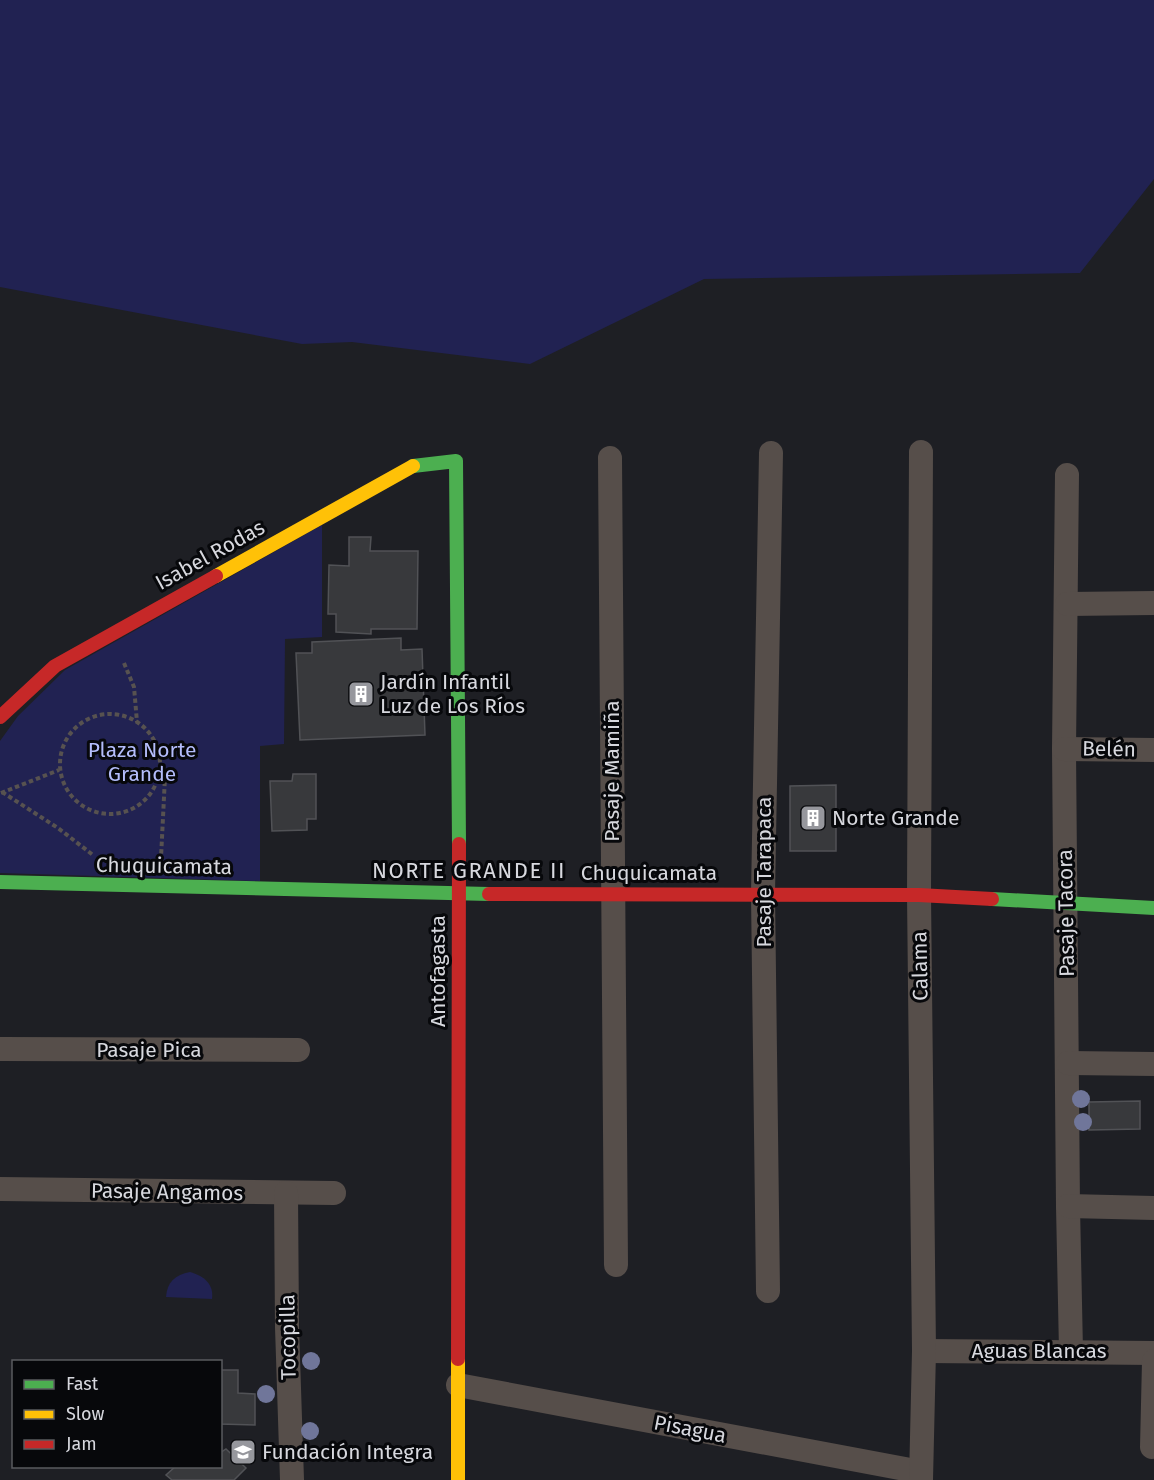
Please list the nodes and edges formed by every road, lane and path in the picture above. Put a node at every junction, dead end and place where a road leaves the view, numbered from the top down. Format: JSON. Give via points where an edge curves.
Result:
{"nodes":[{"id":1,"x":921,"y":452,"type":"dead end"},
{"id":2,"x":771,"y":453,"type":"dead end"},
{"id":3,"x":610,"y":458,"type":"dead end"},
{"id":4,"x":456,"y":461,"type":"joint"},
{"id":5,"x":1067,"y":475,"type":"dead end"},
{"id":6,"x":1154,"y":603,"type":"edge"},
{"id":7,"x":1067,"y":604,"type":"junction"},
{"id":8,"x":111,"y":635,"type":"junction"},
{"id":9,"x":0,"y":717,"type":"edge"},
{"id":10,"x":136,"y":722,"type":"junction"},
{"id":11,"x":1064,"y":749,"type":"junction"},
{"id":12,"x":1154,"y":750,"type":"edge"},
{"id":13,"x":160,"y":768,"type":"junction"},
{"id":14,"x":59,"y":770,"type":"junction"},
{"id":15,"x":1,"y":793,"type":"edge"},
{"id":16,"x":102,"y":862,"type":"dead end"},
{"id":17,"x":160,"y":865,"type":"dead end"},
{"id":18,"x":0,"y":882,"type":"edge"},
{"id":19,"x":459,"y":894,"type":"junction"},
{"id":20,"x":612,"y":894,"type":"junction"},
{"id":21,"x":763,"y":894,"type":"junction"},
{"id":22,"x":919,"y":895,"type":"junction"},
{"id":23,"x":1065,"y":902,"type":"junction"},
{"id":24,"x":1154,"y":908,"type":"edge"},
{"id":25,"x":0,"y":1049,"type":"edge"},
{"id":26,"x":298,"y":1050,"type":"dead end"},
{"id":27,"x":1068,"y":1063,"type":"junction"},
{"id":28,"x":1154,"y":1064,"type":"edge"},
{"id":29,"x":0,"y":1189,"type":"edge"},
{"id":30,"x":286,"y":1193,"type":"junction"},
{"id":31,"x":334,"y":1193,"type":"dead end"},
{"id":32,"x":1068,"y":1206,"type":"junction"},
{"id":33,"x":1154,"y":1209,"type":"edge"},
{"id":34,"x":616,"y":1265,"type":"dead end"},
{"id":35,"x":768,"y":1291,"type":"dead end"},
{"id":36,"x":924,"y":1351,"type":"junction"},
{"id":37,"x":1071,"y":1351,"type":"junction"},
{"id":38,"x":1154,"y":1353,"type":"edge"},
{"id":39,"x":1154,"y":1361,"type":"edge"},
{"id":40,"x":458,"y":1385,"type":"junction"},
{"id":41,"x":1152,"y":1447,"type":"dead end"},
{"id":42,"x":921,"y":1476,"type":"edge"},
{"id":43,"x":292,"y":1480,"type":"edge"},
{"id":44,"x":458,"y":1480,"type":"edge"}],
"edges":[{"from":1,"to":22,"type":"street","name":"Calama"},
{"from":2,"to":21,"type":"street","name":"Pasaje Tarapaca"},
{"from":3,"to":20,"type":"street","name":"Pasaje Mamiña"},
{"from":4,"to":8,"type":"street","name":"Isabel Rodas","via":[[413,466]]},
{"from":4,"to":19,"type":"street","name":"Antofagasta"},
{"from":5,"to":7,"type":"street","name":"Pasaje Tacora"},
{"from":6,"to":7,"type":"street"},
{"from":7,"to":11,"type":"street","name":"Pasaje Tacora"},
{"from":8,"to":9,"type":"street","name":"Isabel Rodas","via":[[55,666]]},
{"from":8,"to":10,"type":"path","via":[[134,687]]},
{"from":10,"to":13,"type":"path","via":[[152,736]]},
{"from":10,"to":14,"type":"path","via":[[109,714],[78,725],[66,738]]},
{"from":11,"to":12,"type":"street","name":"Belén"},
{"from":11,"to":23,"type":"street","name":"Pasaje Tacora"},
{"from":13,"to":14,"type":"path","via":[[147,798],[119,814],[103,814],[73,800]]},
{"from":13,"to":17,"type":"path","via":[[165,777]]},
{"from":14,"to":15,"type":"path"},
{"from":15,"to":16,"type":"path","via":[[58,828]]},
{"from":18,"to":19,"type":"street","name":"Chuquicamata"},
{"from":19,"to":20,"type":"street","name":"Chuquicamata"},
{"from":19,"to":40,"type":"street","name":"Antofagasta"},
{"from":20,"to":21,"type":"street","name":"Chuquicamata"},
{"from":20,"to":34,"type":"street","name":"Pasaje Mamiña"},
{"from":21,"to":22,"type":"street","name":"Chuquicamata"},
{"from":21,"to":35,"type":"street","name":"Pasaje Tarapaca"},
{"from":22,"to":23,"type":"street","name":"Chuquicamata"},
{"from":22,"to":36,"type":"street","name":"Calama"},
{"from":23,"to":24,"type":"street","name":"Chuquicamata"},
{"from":23,"to":27,"type":"street","name":"Pasaje Tacora"},
{"from":25,"to":26,"type":"street","name":"Pasaje Pica"},
{"from":27,"to":28,"type":"street"},
{"from":27,"to":32,"type":"street","name":"Pasaje Tacora"},
{"from":29,"to":30,"type":"street","name":"Pasaje Angamos"},
{"from":30,"to":31,"type":"street","name":"Pasaje Angamos"},
{"from":30,"to":43,"type":"street","name":"Tocopilla"},
{"from":32,"to":33,"type":"street"},
{"from":32,"to":37,"type":"street","name":"Pasaje Tacora"},
{"from":36,"to":37,"type":"street","name":"Aguas Blancas"},
{"from":36,"to":42,"type":"street","name":"Calama"},
{"from":37,"to":38,"type":"street","name":"Aguas Blancas"},
{"from":39,"to":41,"type":"street"},
{"from":40,"to":42,"type":"street","name":"Pisagua"},
{"from":40,"to":44,"type":"street","name":"Antofagasta"}]}
